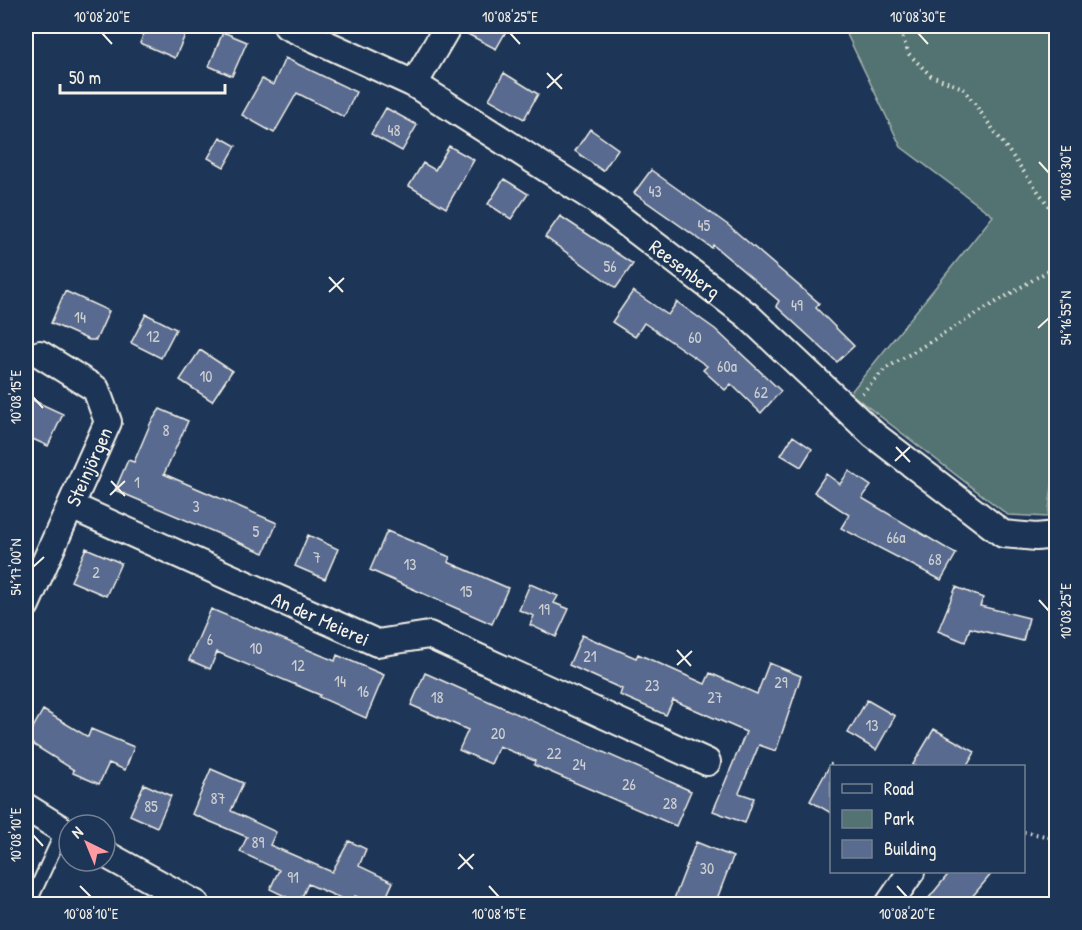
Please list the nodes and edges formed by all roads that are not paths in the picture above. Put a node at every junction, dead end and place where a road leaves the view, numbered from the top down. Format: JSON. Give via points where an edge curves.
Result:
{"nodes":[{"id":1,"x":287,"y":26,"type":"edge"},
{"id":2,"x":448,"y":26,"type":"edge"},
{"id":3,"x":414,"y":84,"type":"junction"},
{"id":4,"x":40,"y":354,"type":"dead end"},
{"id":5,"x":71,"y":506,"type":"junction"},
{"id":6,"x":1056,"y":535,"type":"edge"},
{"id":7,"x":26,"y":605,"type":"edge"},
{"id":8,"x":707,"y":762,"type":"dead end"},
{"id":9,"x":26,"y":807,"type":"edge"},
{"id":10,"x":57,"y":826,"type":"edge"},
{"id":11,"x":57,"y":850,"type":"edge"},
{"id":12,"x":117,"y":861,"type":"edge"},
{"id":13,"x":909,"y":873,"type":"edge"},
{"id":14,"x":29,"y":904,"type":"edge"},
{"id":15,"x":196,"y":904,"type":"edge"},
{"id":16,"x":889,"y":904,"type":"edge"}],
"edges":[{"from":1,"to":3,"type":"street","name":"Reesenberg"},
{"from":2,"to":3,"type":"street"},
{"from":3,"to":6,"type":"street","name":"Reesenberg","via":[[596,200],[673,257],[747,315],[874,435],[1003,534]]},
{"from":4,"to":5,"type":"street","name":"Steinjörgen","via":[[96,388],[108,422]]},
{"from":5,"to":7,"type":"street","name":"Steinjörgen"},
{"from":5,"to":8,"type":"street","name":"An der Meierei","via":[[377,643],[429,635]]},
{"from":9,"to":10,"type":"street"},
{"from":11,"to":14,"type":"lane"},
{"from":12,"to":15,"type":"street"},
{"from":13,"to":16,"type":"street"}]}
